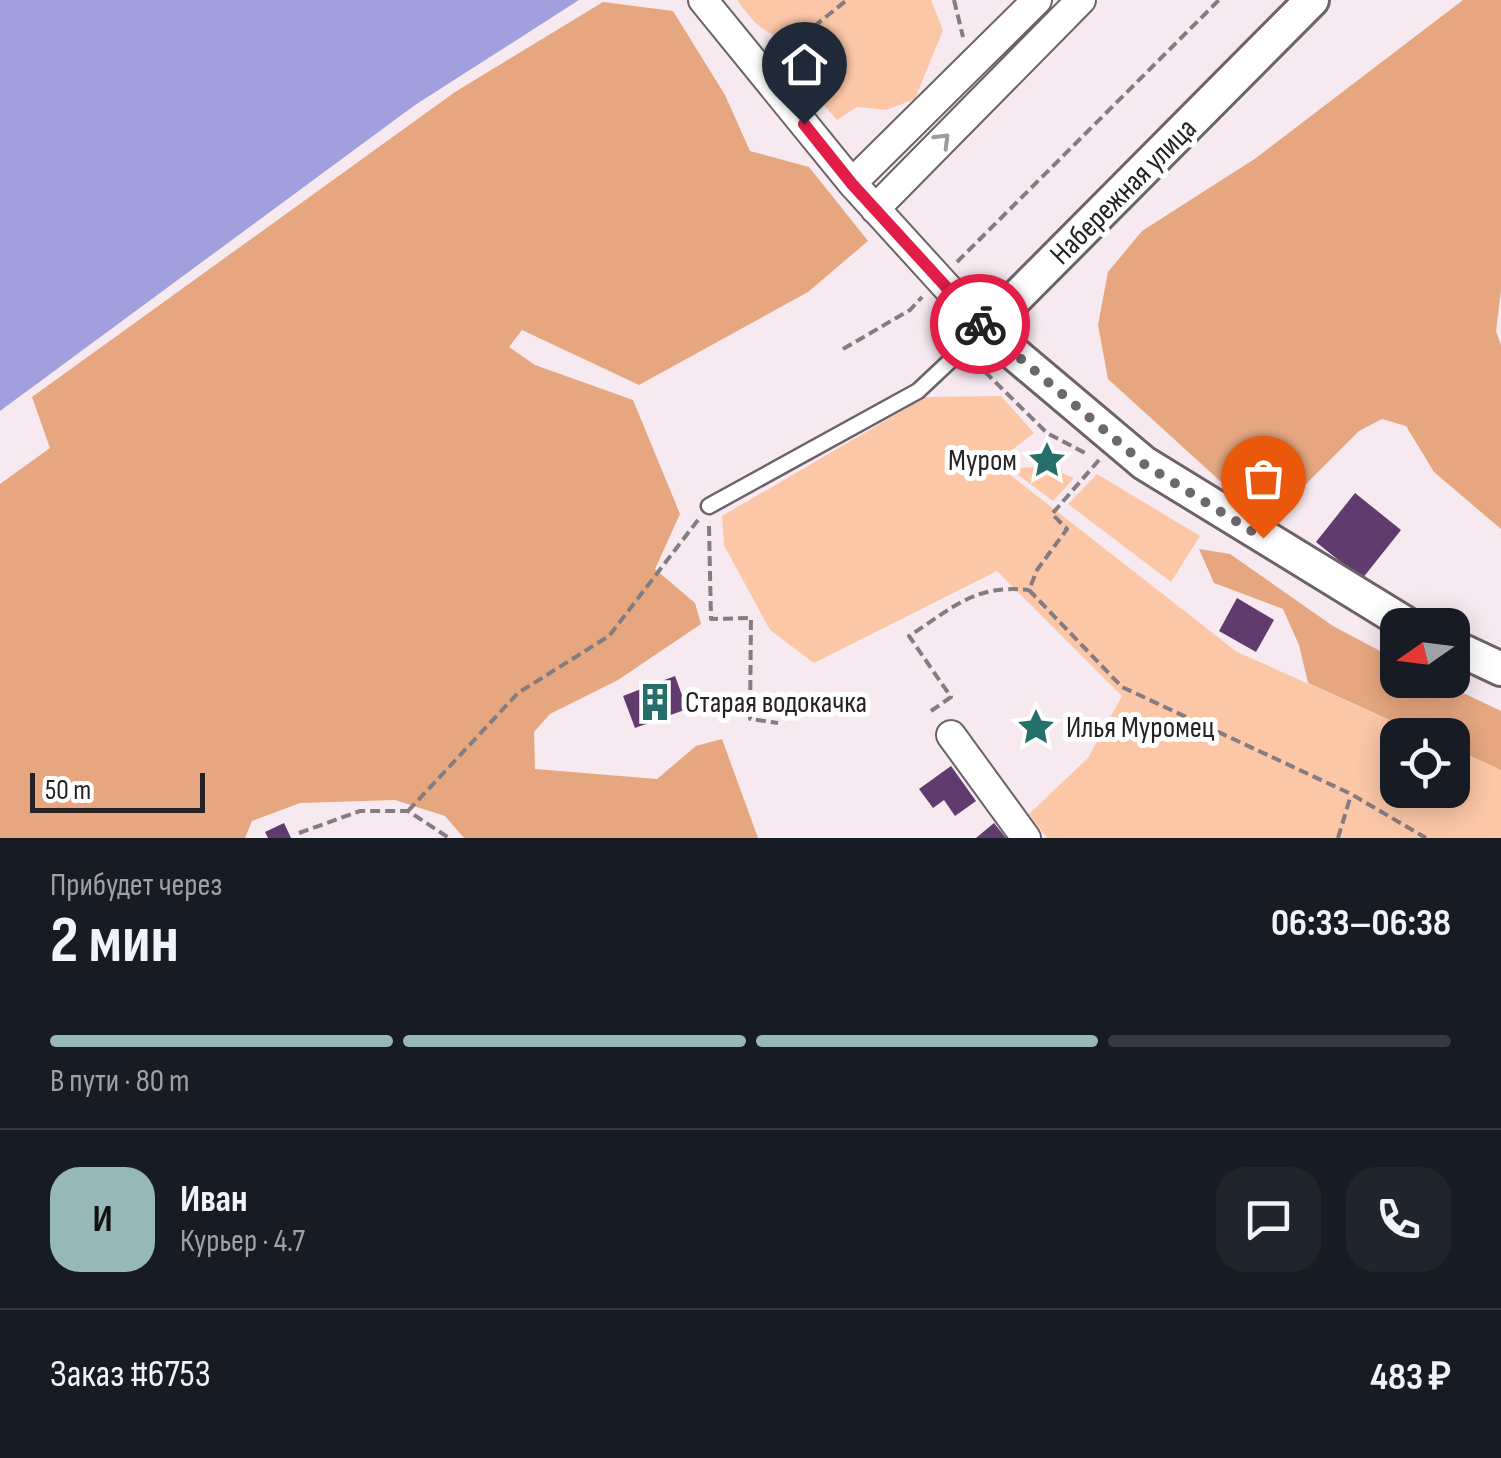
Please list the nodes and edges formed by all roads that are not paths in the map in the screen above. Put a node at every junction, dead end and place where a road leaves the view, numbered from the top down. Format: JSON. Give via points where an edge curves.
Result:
{"nodes":[{"id":1,"x":704,"y":0,"type":"edge"},
{"id":2,"x":1037,"y":0,"type":"edge"},
{"id":3,"x":1081,"y":0,"type":"edge"},
{"id":4,"x":1312,"y":0,"type":"edge"},
{"id":5,"x":852,"y":184,"type":"junction"},
{"id":6,"x":875,"y":209,"type":"junction"},
{"id":7,"x":985,"y":328,"type":"junction"},
{"id":8,"x":709,"y":506,"type":"road end"},
{"id":9,"x":1380,"y":608,"type":"edge"},
{"id":10,"x":1470,"y":655,"type":"edge"},
{"id":11,"x":1501,"y":670,"type":"edge"},
{"id":12,"x":950,"y":735,"type":"dead end"},
{"id":13,"x":1026,"y":838,"type":"edge"}],
"edges":[{"from":1,"to":5,"type":"street"},
{"from":2,"to":5,"type":"street"},
{"from":6,"to":3,"type":"street","one_way":true},
{"from":4,"to":7,"type":"street","name":"Набережная улица"},
{"from":5,"to":6,"type":"street"},
{"from":6,"to":7,"type":"street"},
{"from":7,"to":8,"type":"lane","via":[[918,391]]},
{"from":7,"to":9,"type":"street","via":[[1144,464]]},
{"from":10,"to":11,"type":"street"},
{"from":12,"to":13,"type":"street"}]}
